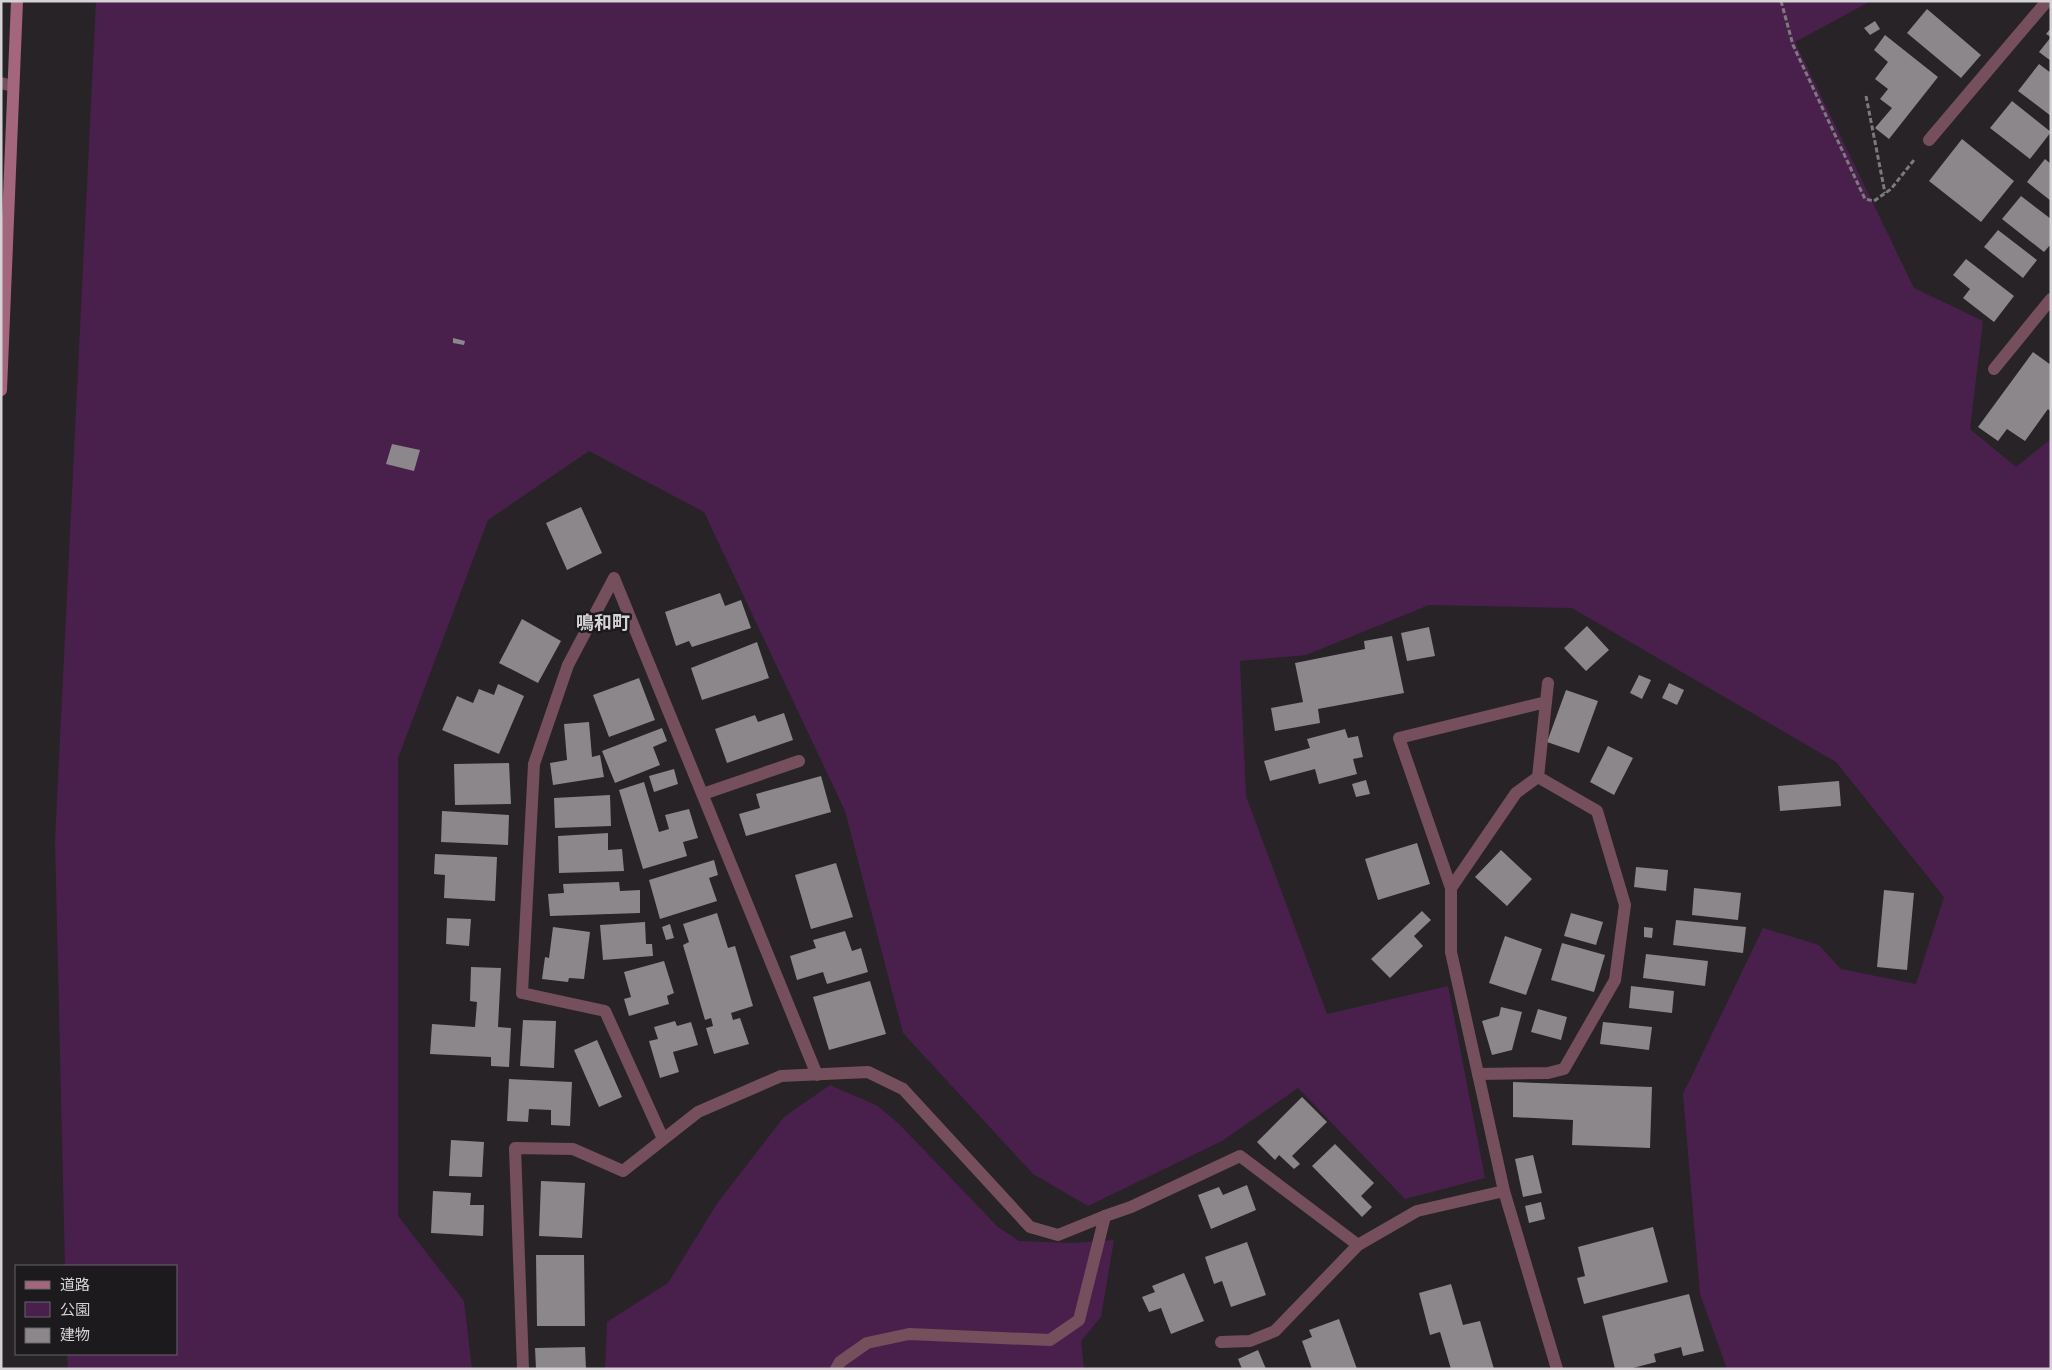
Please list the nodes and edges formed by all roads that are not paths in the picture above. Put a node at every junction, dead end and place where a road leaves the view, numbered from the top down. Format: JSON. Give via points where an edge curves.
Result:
{"nodes":[{"id":1,"x":17,"y":1,"type":"edge"},
{"id":2,"x":2047,"y":1,"type":"edge"},
{"id":3,"x":7,"y":85,"type":"edge"},
{"id":4,"x":1929,"y":140,"type":"road end"},
{"id":5,"x":6,"y":165,"type":"edge"},
{"id":6,"x":2051,"y":299,"type":"edge"},
{"id":7,"x":1994,"y":369,"type":"dead end"},
{"id":8,"x":1,"y":390,"type":"edge"},
{"id":9,"x":1548,"y":683,"type":"dead end"},
{"id":10,"x":1546,"y":702,"type":"junction"},
{"id":11,"x":799,"y":761,"type":"dead end"},
{"id":12,"x":1538,"y":777,"type":"junction"},
{"id":13,"x":702,"y":794,"type":"junction"},
{"id":14,"x":1451,"y":888,"type":"junction"},
{"id":15,"x":1478,"y":1074,"type":"junction"},
{"id":16,"x":817,"y":1075,"type":"junction"},
{"id":17,"x":663,"y":1139,"type":"junction"},
{"id":18,"x":1504,"y":1191,"type":"junction"},
{"id":19,"x":1105,"y":1216,"type":"junction"},
{"id":20,"x":1358,"y":1244,"type":"junction"},
{"id":21,"x":1221,"y":1342,"type":"dead end"},
{"id":22,"x":523,"y":1369,"type":"edge"},
{"id":23,"x":836,"y":1369,"type":"edge"},
{"id":24,"x":1557,"y":1369,"type":"edge"}],
"edges":[{"from":1,"to":3,"type":"street"},
{"from":2,"to":4,"type":"street"},
{"from":3,"to":5,"type":"street"},
{"from":5,"to":8,"type":"street"},
{"from":6,"to":7,"type":"street"},
{"from":9,"to":10,"type":"street"},
{"from":10,"to":12,"type":"street"},
{"from":10,"to":14,"type":"street","via":[[1399,738]]},
{"from":11,"to":13,"type":"street"},
{"from":12,"to":14,"type":"street","via":[[1516,793]]},
{"from":12,"to":15,"type":"street","via":[[1597,811],[1625,905],[1615,980],[1564,1069],[1548,1073]]},
{"from":13,"to":16,"type":"street"},
{"from":13,"to":17,"type":"street","via":[[614,578],[568,665],[534,764],[522,993],[605,1011]]},
{"from":14,"to":15,"type":"street","via":[[1451,952]]},
{"from":15,"to":18,"type":"street"},
{"from":16,"to":17,"type":"street","via":[[781,1076],[698,1112]]},
{"from":16,"to":19,"type":"street","via":[[868,1072],[903,1089],[1030,1226],[1058,1235]]},
{"from":17,"to":22,"type":"street","via":[[623,1171],[573,1149],[515,1148]]},
{"from":18,"to":20,"type":"street","via":[[1417,1211]]},
{"from":18,"to":24,"type":"street"},
{"from":19,"to":20,"type":"street","via":[[1240,1156]]},
{"from":19,"to":23,"type":"street","via":[[1079,1320],[1050,1340],[909,1334],[867,1343],[840,1362]]},
{"from":20,"to":21,"type":"street","via":[[1275,1331],[1250,1341]]}]}
